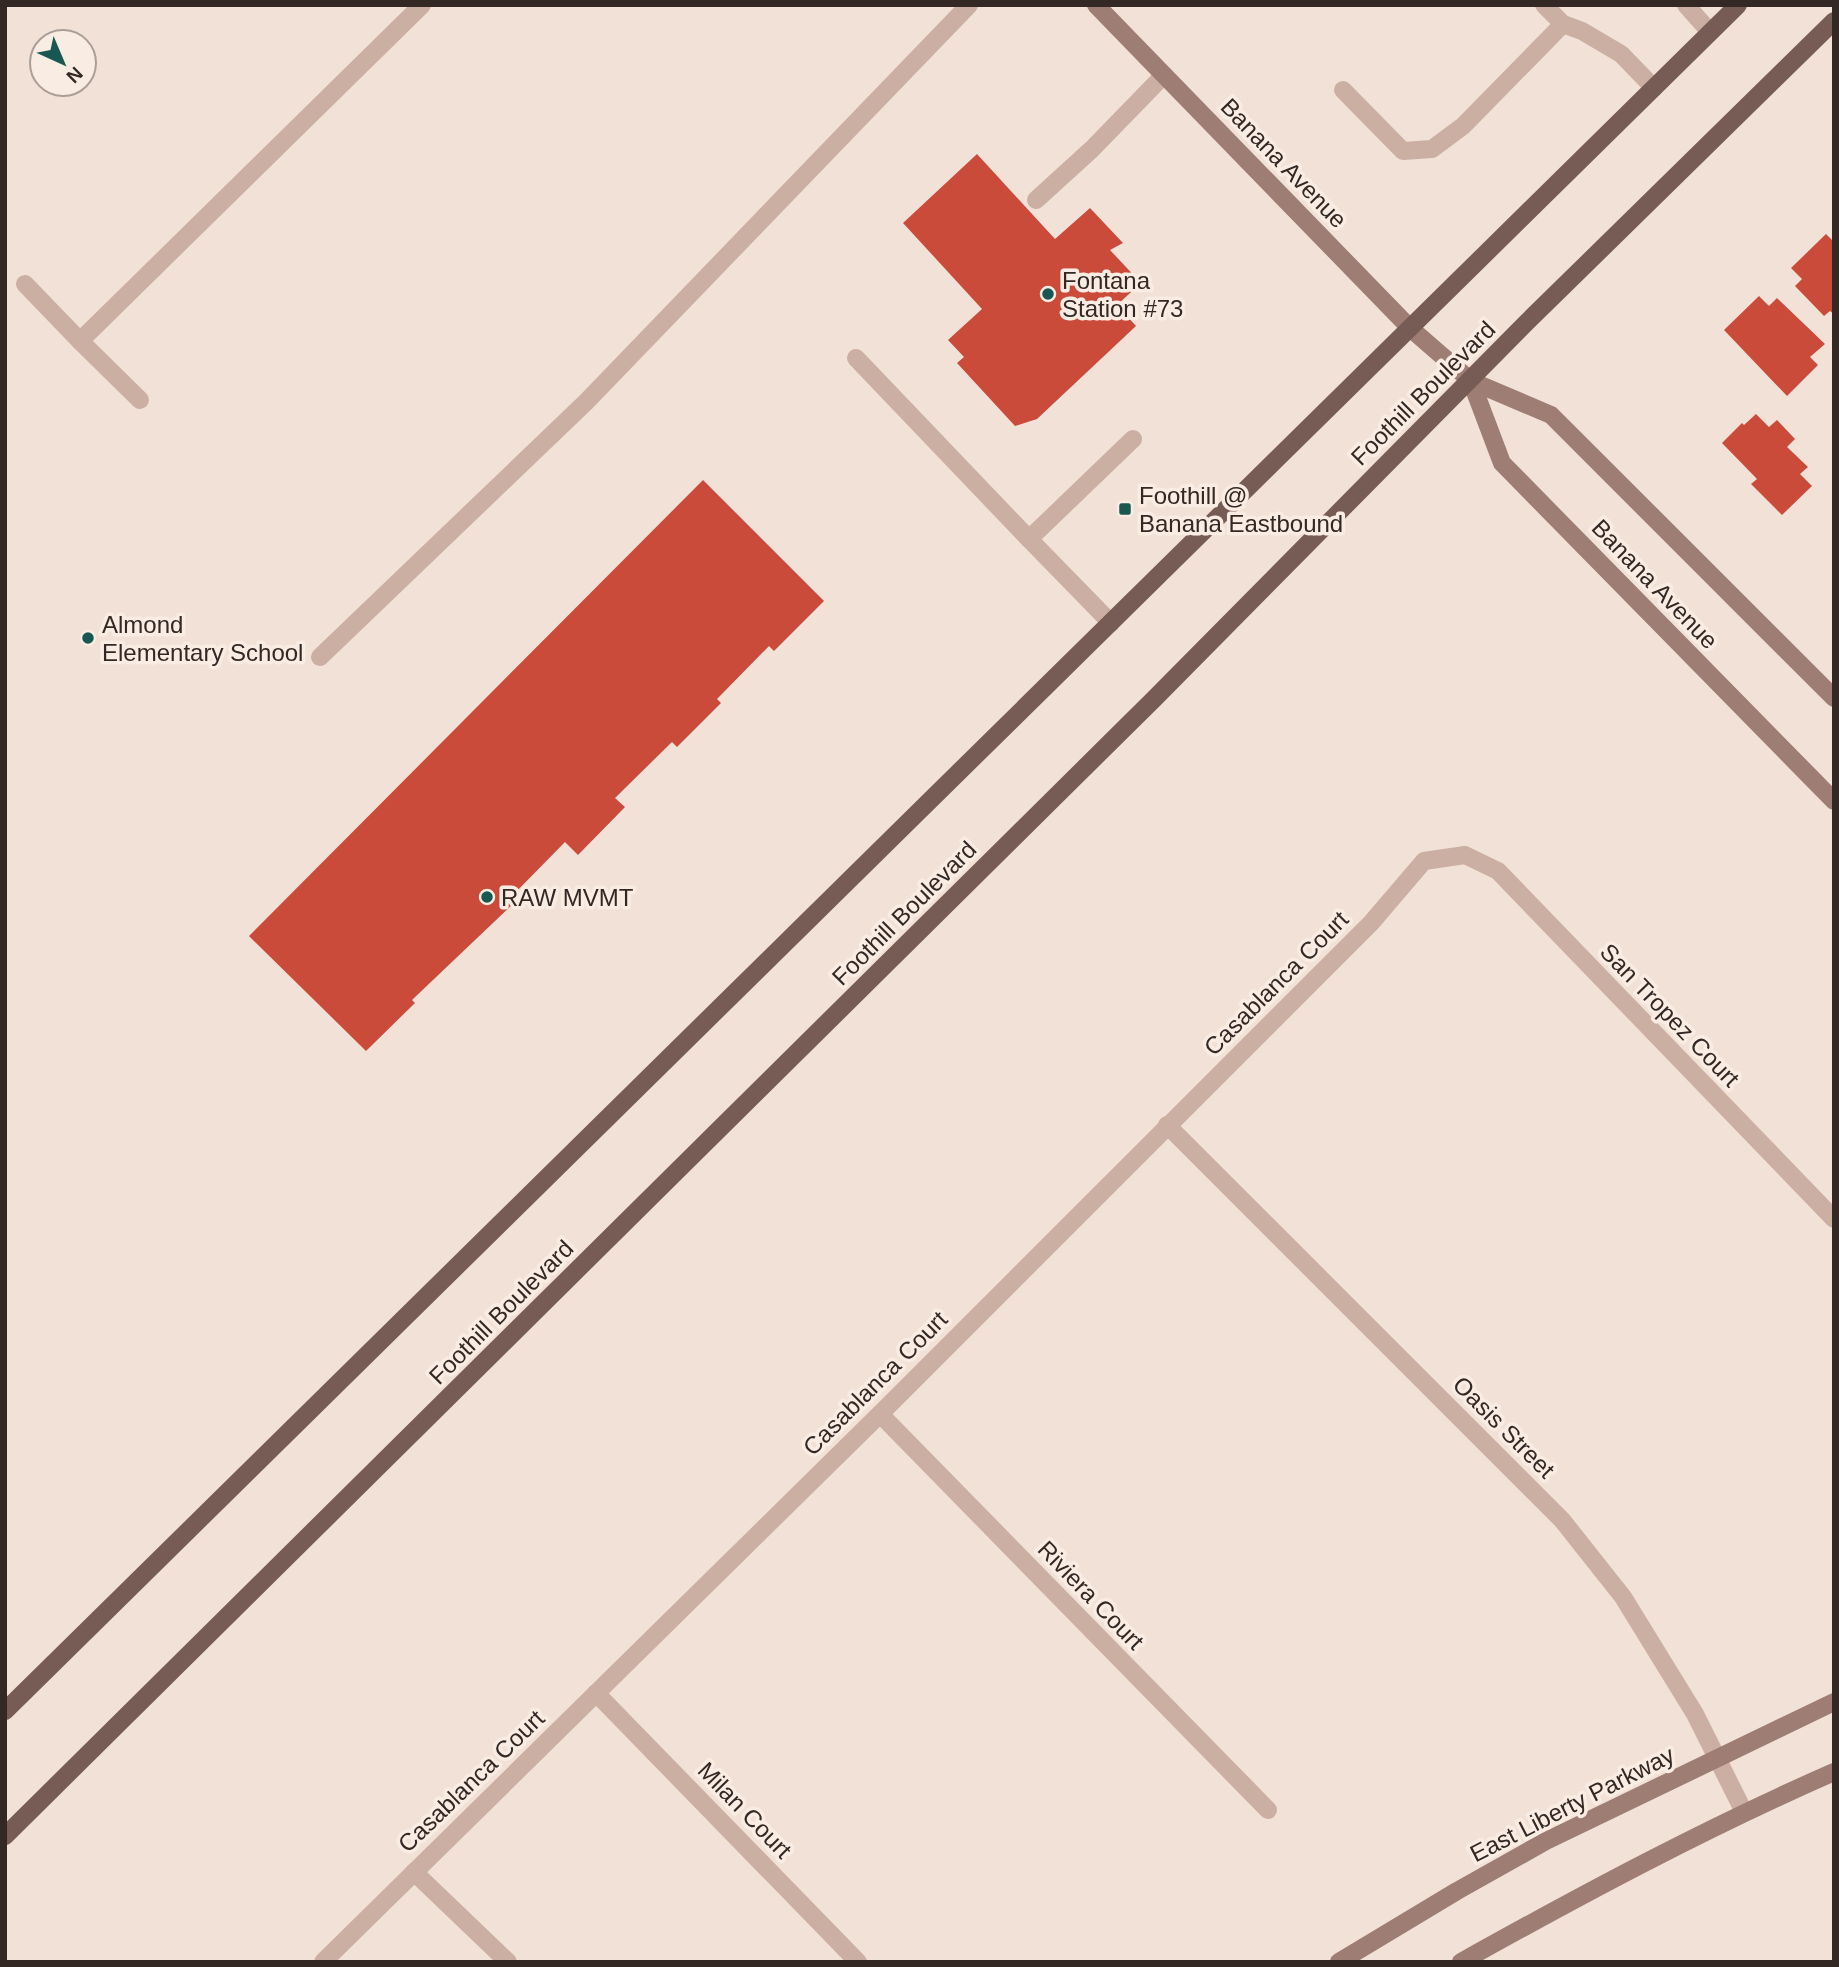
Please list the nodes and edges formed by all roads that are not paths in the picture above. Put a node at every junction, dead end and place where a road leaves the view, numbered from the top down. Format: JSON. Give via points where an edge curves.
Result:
{"nodes":[{"id":1,"x":422,"y":5,"type":"edge"},
{"id":2,"x":969,"y":5,"type":"edge"},
{"id":3,"x":1096,"y":5,"type":"edge"},
{"id":4,"x":1544,"y":5,"type":"edge"},
{"id":5,"x":1686,"y":5,"type":"edge"},
{"id":6,"x":1738,"y":5,"type":"edge"},
{"id":7,"x":1834,"y":21,"type":"edge"},
{"id":8,"x":1563,"y":24,"type":"junction"},
{"id":9,"x":1710,"y":32,"type":"junction"},
{"id":10,"x":1164,"y":75,"type":"junction"},
{"id":11,"x":1654,"y":88,"type":"junction"},
{"id":12,"x":1343,"y":90,"type":"dead end"},
{"id":13,"x":1037,"y":200,"type":"dead end"},
{"id":14,"x":25,"y":284,"type":"dead end"},
{"id":15,"x":1410,"y":328,"type":"junction"},
{"id":16,"x":80,"y":341,"type":"junction"},
{"id":17,"x":856,"y":358,"type":"dead end"},
{"id":18,"x":1471,"y":381,"type":"junction"},
{"id":19,"x":140,"y":400,"type":"dead end"},
{"id":20,"x":1133,"y":439,"type":"dead end"},
{"id":21,"x":1029,"y":539,"type":"junction"},
{"id":22,"x":1111,"y":623,"type":"junction"},
{"id":23,"x":320,"y":657,"type":"dead end"},
{"id":24,"x":1834,"y":698,"type":"edge"},
{"id":25,"x":1834,"y":801,"type":"edge"},
{"id":26,"x":1465,"y":855,"type":"joint"},
{"id":27,"x":1167,"y":1125,"type":"junction"},
{"id":28,"x":1834,"y":1219,"type":"edge"},
{"id":29,"x":880,"y":1414,"type":"junction"},
{"id":30,"x":596,"y":1693,"type":"junction"},
{"id":31,"x":1834,"y":1702,"type":"edge"},
{"id":32,"x":5,"y":1711,"type":"edge"},
{"id":33,"x":1716,"y":1757,"type":"junction"},
{"id":34,"x":1834,"y":1772,"type":"edge"},
{"id":35,"x":1268,"y":1810,"type":"dead end"},
{"id":36,"x":1744,"y":1812,"type":"junction"},
{"id":37,"x":5,"y":1836,"type":"edge"},
{"id":38,"x":414,"y":1872,"type":"junction"},
{"id":39,"x":323,"y":1962,"type":"edge"},
{"id":40,"x":508,"y":1962,"type":"edge"},
{"id":41,"x":858,"y":1962,"type":"edge"},
{"id":42,"x":1339,"y":1962,"type":"edge"},
{"id":43,"x":1461,"y":1962,"type":"edge"}],
"edges":[{"from":1,"to":16,"type":"street"},
{"from":2,"to":23,"type":"street","via":[[586,402]]},
{"from":3,"to":10,"type":"street","name":"Banana Avenue"},
{"from":4,"to":8,"type":"street"},
{"from":5,"to":9,"type":"street"},
{"from":6,"to":9,"type":"main road"},
{"from":7,"to":18,"type":"main road","name":"Foothill Boulevard"},
{"from":8,"to":11,"type":"street","via":[[1621,54]]},
{"from":8,"to":12,"type":"street","via":[[1463,126],[1432,149],[1403,151]]},
{"from":9,"to":11,"type":"main road"},
{"from":10,"to":13,"type":"street"},
{"from":10,"to":15,"type":"street","name":"Banana Avenue"},
{"from":11,"to":15,"type":"main road"},
{"from":14,"to":16,"type":"street"},
{"from":15,"to":18,"type":"street","name":"Banana Avenue"},
{"from":15,"to":22,"type":"main road"},
{"from":16,"to":19,"type":"street"},
{"from":17,"to":21,"type":"street"},
{"from":18,"to":24,"type":"street","name":"Banana Avenue","via":[[1551,415]]},
{"from":18,"to":25,"type":"street","name":"Banana Avenue","via":[[1502,463]]},
{"from":18,"to":37,"type":"main road","name":"Foothill Boulevard"},
{"from":20,"to":21,"type":"street"},
{"from":21,"to":22,"type":"street"},
{"from":22,"to":32,"type":"main road"},
{"from":26,"to":27,"type":"street","name":"Casablanca Court","via":[[1424,861],[1371,923]]},
{"from":26,"to":28,"type":"street","name":"San Tropez Court","via":[[1498,871]]},
{"from":27,"to":29,"type":"street","name":"Casablanca Court"},
{"from":27,"to":33,"type":"street","name":"Oasis Street","via":[[1562,1520],[1623,1597]]},
{"from":29,"to":30,"type":"street","name":"Casablanca Court"},
{"from":29,"to":35,"type":"street","name":"Riviera Court"},
{"from":30,"to":38,"type":"street","name":"Casablanca Court"},
{"from":30,"to":41,"type":"street","name":"Milan Court"},
{"from":31,"to":33,"type":"street","name":"East Liberty Parkway"},
{"from":33,"to":36,"type":"street","name":"Oasis Street"},
{"from":33,"to":42,"type":"street","name":"East Liberty Parkway","via":[[1546,1841]]},
{"from":34,"to":36,"type":"street"},
{"from":36,"to":43,"type":"street"},
{"from":38,"to":39,"type":"street","name":"Casablanca Court"},
{"from":38,"to":40,"type":"street"}]}
